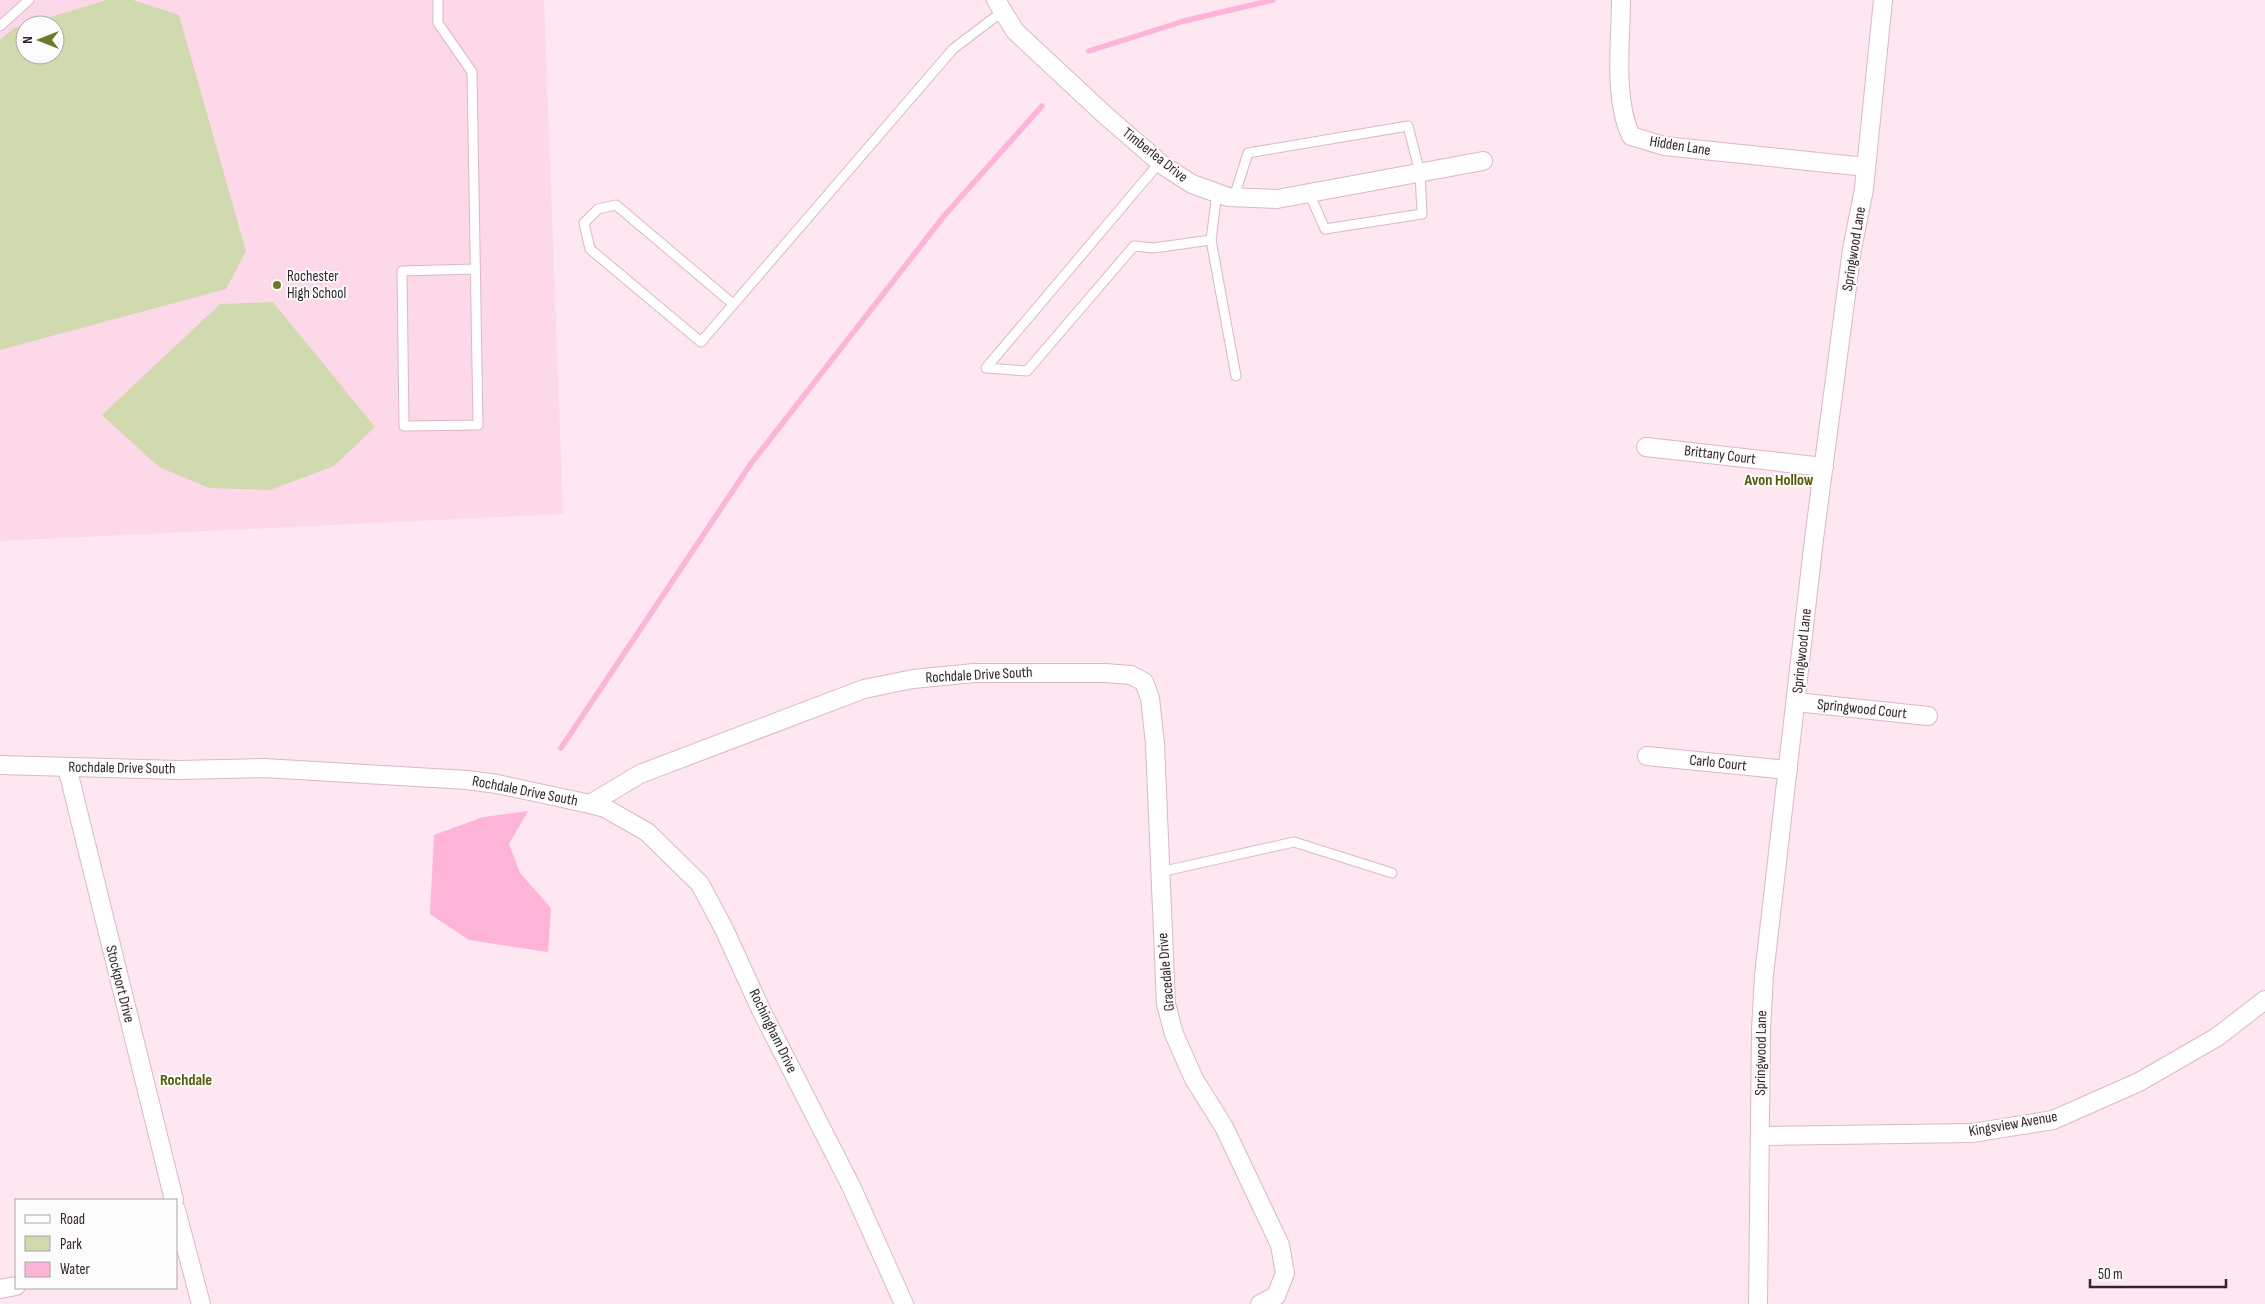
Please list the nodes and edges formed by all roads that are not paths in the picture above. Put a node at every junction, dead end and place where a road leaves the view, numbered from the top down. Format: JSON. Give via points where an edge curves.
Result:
{"nodes":[{"id":1,"x":29,"y":0,"type":"edge"},
{"id":2,"x":438,"y":0,"type":"edge"},
{"id":3,"x":1621,"y":0,"type":"edge"},
{"id":4,"x":1883,"y":0,"type":"edge"},
{"id":5,"x":999,"y":6,"type":"edge"},
{"id":6,"x":0,"y":26,"type":"edge"},
{"id":7,"x":1483,"y":161,"type":"dead end"},
{"id":8,"x":1160,"y":162,"type":"junction"},
{"id":9,"x":1866,"y":167,"type":"junction"},
{"id":10,"x":1420,"y":173,"type":"junction"},
{"id":11,"x":1309,"y":193,"type":"junction"},
{"id":12,"x":1226,"y":196,"type":"junction"},
{"id":13,"x":1211,"y":240,"type":"junction"},
{"id":14,"x":475,"y":269,"type":"junction"},
{"id":15,"x":733,"y":304,"type":"junction"},
{"id":16,"x":1236,"y":376,"type":"dead end"},
{"id":17,"x":1646,"y":446,"type":"dead end"},
{"id":18,"x":1824,"y":467,"type":"junction"},
{"id":19,"x":1144,"y":682,"type":"joint"},
{"id":20,"x":1796,"y":702,"type":"junction"},
{"id":21,"x":1928,"y":716,"type":"dead end"},
{"id":22,"x":1647,"y":756,"type":"dead end"},
{"id":23,"x":0,"y":765,"type":"edge"},
{"id":24,"x":67,"y":767,"type":"junction"},
{"id":25,"x":1788,"y":770,"type":"junction"},
{"id":26,"x":590,"y":804,"type":"junction"},
{"id":27,"x":1160,"y":872,"type":"junction"},
{"id":28,"x":1392,"y":873,"type":"dead end"},
{"id":29,"x":2265,"y":1000,"type":"edge"},
{"id":30,"x":1761,"y":1136,"type":"junction"},
{"id":31,"x":174,"y":1199,"type":"edge"},
{"id":32,"x":178,"y":1224,"type":"edge"},
{"id":33,"x":181,"y":1245,"type":"edge"},
{"id":34,"x":15,"y":1286,"type":"edge"},
{"id":35,"x":0,"y":1289,"type":"edge"},
{"id":36,"x":201,"y":1304,"type":"edge"},
{"id":37,"x":904,"y":1304,"type":"edge"},
{"id":38,"x":1260,"y":1304,"type":"edge"},
{"id":39,"x":1758,"y":1304,"type":"edge"}],
"edges":[{"from":1,"to":6,"type":"lane"},
{"from":2,"to":14,"type":"lane","via":[[438,23],[472,72]]},
{"from":3,"to":9,"type":"street","name":"Hidden Lane","via":[[1620,96],[1624,120],[1632,136],[1664,146]]},
{"from":4,"to":9,"type":"street","name":"Springwood Lane"},
{"from":5,"to":8,"type":"street","name":"Timberlea Drive","via":[[1015,31]]},
{"from":5,"to":15,"type":"lane","via":[[953,49]]},
{"from":7,"to":10,"type":"street","name":"Timberlea Drive"},
{"from":8,"to":12,"type":"street","name":"Timberlea Drive","via":[[1192,184]]},
{"from":8,"to":13,"type":"lane","via":[[986,368],[1027,371],[1134,246],[1153,248]]},
{"from":9,"to":18,"type":"street","name":"Springwood Lane"},
{"from":10,"to":11,"type":"street","name":"Timberlea Drive"},
{"from":10,"to":11,"type":"lane","via":[[1422,214],[1326,230]]},
{"from":10,"to":12,"type":"lane","via":[[1408,126],[1248,153]]},
{"from":11,"to":12,"type":"street","name":"Timberlea Drive","via":[[1277,199]]},
{"from":12,"to":13,"type":"lane"},
{"from":13,"to":16,"type":"lane"},
{"from":14,"to":14,"type":"lane","via":[[478,425],[404,426],[402,271]]},
{"from":15,"to":15,"type":"lane","via":[[700,342],[590,249],[584,223],[598,209],[616,205]]},
{"from":17,"to":18,"type":"street","name":"Brittany Court"},
{"from":18,"to":20,"type":"street","name":"Springwood Lane"},
{"from":19,"to":26,"type":"street","name":"Rochdale Drive South","via":[[1131,675],[1105,673],[974,673],[913,679],[864,689],[640,774]]},
{"from":19,"to":27,"type":"street","name":"Gracedale Drive","via":[[1150,698],[1155,744]]},
{"from":20,"to":21,"type":"street","name":"Springwood Court"},
{"from":20,"to":25,"type":"street","name":"Springwood Lane"},
{"from":22,"to":25,"type":"street","name":"Carlo Court"},
{"from":23,"to":24,"type":"street","name":"Rochdale Drive South"},
{"from":24,"to":26,"type":"street","name":"Rochdale Drive South","via":[[264,768],[467,780]]},
{"from":24,"to":31,"type":"street","name":"Stockport Drive"},
{"from":25,"to":30,"type":"street","name":"Springwood Lane","via":[[1764,975]]},
{"from":26,"to":37,"type":"street","name":"Rochingham Drive","via":[[605,808],[648,832],[700,884],[851,1186]]},
{"from":27,"to":28,"type":"lane","via":[[1294,842]]},
{"from":27,"to":38,"type":"street","name":"Gracedale Drive","via":[[1166,1004],[1174,1034],[1194,1079],[1224,1127],[1280,1245],[1286,1273],[1276,1296]]},
{"from":29,"to":30,"type":"street","name":"Kingsview Avenue","via":[[2217,1036],[2139,1082],[2053,1120],[1972,1133]]},
{"from":30,"to":39,"type":"street","name":"Springwood Lane"},
{"from":32,"to":33,"type":"street"},
{"from":33,"to":36,"type":"street"},
{"from":34,"to":35,"type":"street"}]}
